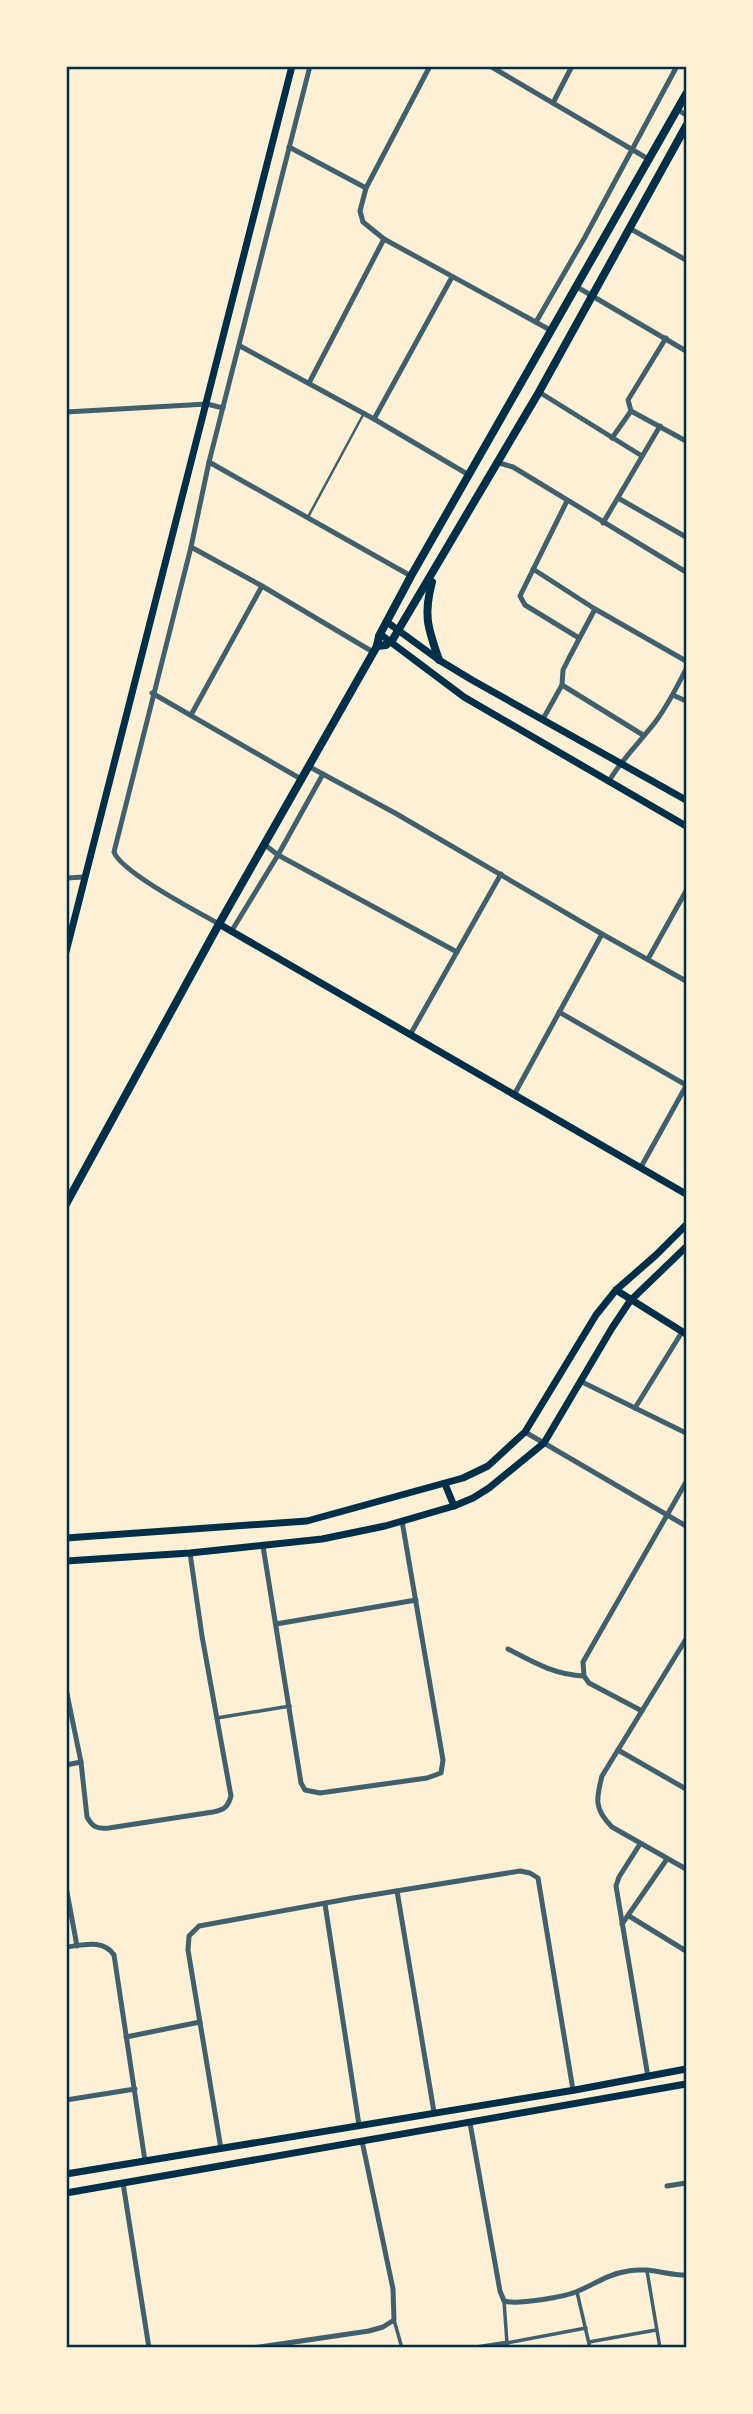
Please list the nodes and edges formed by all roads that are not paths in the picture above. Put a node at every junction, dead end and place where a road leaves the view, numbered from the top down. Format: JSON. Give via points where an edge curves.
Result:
{"nodes":[{"id":1,"x":292,"y":66,"type":"edge"},
{"id":2,"x":310,"y":66,"type":"edge"},
{"id":3,"x":430,"y":66,"type":"edge"},
{"id":4,"x":490,"y":66,"type":"edge"},
{"id":5,"x":572,"y":66,"type":"edge"},
{"id":6,"x":677,"y":66,"type":"edge"},
{"id":7,"x":687,"y":94,"type":"edge"},
{"id":8,"x":553,"y":103,"type":"junction"},
{"id":9,"x":678,"y":110,"type":"junction"},
{"id":10,"x":687,"y":116,"type":"edge"},
{"id":11,"x":687,"y":126,"type":"edge"},
{"id":12,"x":289,"y":147,"type":"junction"},
{"id":13,"x":632,"y":149,"type":"junction"},
{"id":14,"x":650,"y":160,"type":"junction"},
{"id":15,"x":366,"y":188,"type":"junction"},
{"id":16,"x":629,"y":228,"type":"junction"},
{"id":17,"x":384,"y":239,"type":"junction"},
{"id":18,"x":687,"y":260,"type":"edge"},
{"id":19,"x":452,"y":277,"type":"junction"},
{"id":20,"x":577,"y":287,"type":"junction"},
{"id":21,"x":591,"y":297,"type":"junction"},
{"id":22,"x":536,"y":322,"type":"junction"},
{"id":23,"x":552,"y":331,"type":"junction"},
{"id":24,"x":666,"y":338,"type":"junction"},
{"id":25,"x":240,"y":346,"type":"junction"},
{"id":26,"x":687,"y":351,"type":"edge"},
{"id":27,"x":309,"y":383,"type":"junction"},
{"id":28,"x":539,"y":392,"type":"junction"},
{"id":29,"x":206,"y":404,"type":"junction"},
{"id":30,"x":223,"y":408,"type":"junction"},
{"id":31,"x":631,"y":411,"type":"junction"},
{"id":32,"x":66,"y":412,"type":"edge"},
{"id":33,"x":364,"y":414,"type":"junction"},
{"id":34,"x":374,"y":419,"type":"junction"},
{"id":35,"x":660,"y":426,"type":"junction"},
{"id":36,"x":612,"y":438,"type":"junction"},
{"id":37,"x":687,"y":441,"type":"edge"},
{"id":38,"x":642,"y":456,"type":"junction"},
{"id":39,"x":209,"y":462,"type":"junction"},
{"id":40,"x":496,"y":462,"type":"junction"},
{"id":41,"x":469,"y":475,"type":"junction"},
{"id":42,"x":618,"y":498,"type":"junction"},
{"id":43,"x":567,"y":501,"type":"junction"},
{"id":44,"x":308,"y":517,"type":"junction"},
{"id":45,"x":603,"y":523,"type":"junction"},
{"id":46,"x":687,"y":537,"type":"edge"},
{"id":47,"x":191,"y":547,"type":"junction"},
{"id":48,"x":533,"y":569,"type":"junction"},
{"id":49,"x":687,"y":572,"type":"edge"},
{"id":50,"x":433,"y":574,"type":"junction"},
{"id":51,"x":411,"y":576,"type":"junction"},
{"id":52,"x":262,"y":586,"type":"junction"},
{"id":53,"x":595,"y":609,"type":"junction"},
{"id":54,"x":387,"y":622,"type":"junction"},
{"id":55,"x":400,"y":629,"type":"junction"},
{"id":56,"x":380,"y":634,"type":"junction"},
{"id":57,"x":579,"y":638,"type":"junction"},
{"id":58,"x":390,"y":642,"type":"junction"},
{"id":59,"x":375,"y":649,"type":"junction"},
{"id":60,"x":439,"y":660,"type":"junction"},
{"id":61,"x":687,"y":660,"type":"edge"},
{"id":62,"x":687,"y":669,"type":"edge"},
{"id":63,"x":562,"y":685,"type":"junction"},
{"id":64,"x":152,"y":693,"type":"junction"},
{"id":65,"x":673,"y":695,"type":"junction"},
{"id":66,"x":687,"y":701,"type":"edge"},
{"id":67,"x":191,"y":715,"type":"junction"},
{"id":68,"x":542,"y":719,"type":"junction"},
{"id":69,"x":643,"y":735,"type":"junction"},
{"id":70,"x":619,"y":763,"type":"junction"},
{"id":71,"x":308,"y":766,"type":"junction"},
{"id":72,"x":323,"y":774,"type":"junction"},
{"id":73,"x":301,"y":779,"type":"junction"},
{"id":74,"x":609,"y":781,"type":"junction"},
{"id":75,"x":687,"y":800,"type":"edge"},
{"id":76,"x":687,"y":826,"type":"edge"},
{"id":77,"x":265,"y":845,"type":"junction"},
{"id":78,"x":278,"y":855,"type":"junction"},
{"id":79,"x":501,"y":874,"type":"junction"},
{"id":80,"x":84,"y":877,"type":"junction"},
{"id":81,"x":66,"y":878,"type":"edge"},
{"id":82,"x":687,"y":891,"type":"edge"},
{"id":83,"x":219,"y":925,"type":"junction"},
{"id":84,"x":231,"y":932,"type":"junction"},
{"id":85,"x":602,"y":934,"type":"junction"},
{"id":86,"x":66,"y":952,"type":"edge"},
{"id":87,"x":457,"y":952,"type":"junction"},
{"id":88,"x":648,"y":959,"type":"junction"},
{"id":89,"x":687,"y":981,"type":"edge"},
{"id":90,"x":559,"y":1012,"type":"junction"},
{"id":91,"x":409,"y":1036,"type":"junction"},
{"id":92,"x":687,"y":1086,"type":"edge"},
{"id":93,"x":514,"y":1095,"type":"junction"},
{"id":94,"x":641,"y":1167,"type":"junction"},
{"id":95,"x":687,"y":1194,"type":"edge"},
{"id":96,"x":66,"y":1204,"type":"edge"},
{"id":97,"x":687,"y":1225,"type":"edge"},
{"id":98,"x":687,"y":1247,"type":"edge"},
{"id":99,"x":616,"y":1290,"type":"junction"},
{"id":100,"x":630,"y":1301,"type":"junction"},
{"id":101,"x":684,"y":1333,"type":"edge"},
{"id":102,"x":580,"y":1381,"type":"junction"},
{"id":103,"x":635,"y":1408,"type":"junction"},
{"id":104,"x":525,"y":1432,"type":"junction"},
{"id":105,"x":687,"y":1433,"type":"edge"},
{"id":106,"x":544,"y":1443,"type":"junction"},
{"id":107,"x":687,"y":1482,"type":"edge"},
{"id":108,"x":445,"y":1485,"type":"junction"},
{"id":109,"x":454,"y":1506,"type":"junction"},
{"id":110,"x":667,"y":1515,"type":"junction"},
{"id":111,"x":402,"y":1521,"type":"junction"},
{"id":112,"x":687,"y":1526,"type":"edge"},
{"id":113,"x":66,"y":1538,"type":"edge"},
{"id":114,"x":263,"y":1546,"type":"junction"},
{"id":115,"x":190,"y":1553,"type":"junction"},
{"id":116,"x":66,"y":1561,"type":"edge"},
{"id":117,"x":415,"y":1600,"type":"junction"},
{"id":118,"x":276,"y":1624,"type":"junction"},
{"id":119,"x":687,"y":1639,"type":"edge"},
{"id":120,"x":508,"y":1649,"type":"dead end"},
{"id":121,"x":584,"y":1676,"type":"junction"},
{"id":122,"x":66,"y":1689,"type":"edge"},
{"id":123,"x":290,"y":1706,"type":"junction"},
{"id":124,"x":642,"y":1711,"type":"junction"},
{"id":125,"x":217,"y":1718,"type":"junction"},
{"id":126,"x":618,"y":1750,"type":"junction"},
{"id":127,"x":81,"y":1762,"type":"junction"},
{"id":128,"x":66,"y":1765,"type":"edge"},
{"id":129,"x":687,"y":1789,"type":"edge"},
{"id":130,"x":640,"y":1844,"type":"junction"},
{"id":131,"x":687,"y":1857,"type":"edge"},
{"id":132,"x":667,"y":1858,"type":"junction"},
{"id":133,"x":684,"y":1868,"type":"edge"},
{"id":134,"x":66,"y":1887,"type":"edge"},
{"id":135,"x":397,"y":1891,"type":"junction"},
{"id":136,"x":325,"y":1904,"type":"junction"},
{"id":137,"x":629,"y":1916,"type":"junction"},
{"id":138,"x":622,"y":1924,"type":"junction"},
{"id":139,"x":77,"y":1946,"type":"junction"},
{"id":140,"x":66,"y":1947,"type":"edge"},
{"id":141,"x":687,"y":1951,"type":"edge"},
{"id":142,"x":200,"y":2022,"type":"junction"},
{"id":143,"x":126,"y":2037,"type":"junction"},
{"id":144,"x":687,"y":2068,"type":"edge"},
{"id":145,"x":648,"y":2077,"type":"junction"},
{"id":146,"x":687,"y":2084,"type":"edge"},
{"id":147,"x":135,"y":2089,"type":"junction"},
{"id":148,"x":573,"y":2091,"type":"junction"},
{"id":149,"x":66,"y":2100,"type":"edge"},
{"id":150,"x":434,"y":2112,"type":"junction"},
{"id":151,"x":470,"y":2123,"type":"junction"},
{"id":152,"x":359,"y":2125,"type":"junction"},
{"id":153,"x":362,"y":2141,"type":"junction"},
{"id":154,"x":220,"y":2149,"type":"junction"},
{"id":155,"x":145,"y":2161,"type":"junction"},
{"id":156,"x":66,"y":2174,"type":"edge"},
{"id":157,"x":123,"y":2183,"type":"junction"},
{"id":158,"x":687,"y":2183,"type":"edge"},
{"id":159,"x":667,"y":2186,"type":"dead end"},
{"id":160,"x":66,"y":2193,"type":"edge"},
{"id":161,"x":647,"y":2269,"type":"junction"},
{"id":162,"x":687,"y":2276,"type":"edge"},
{"id":163,"x":577,"y":2292,"type":"junction"},
{"id":164,"x":504,"y":2301,"type":"junction"},
{"id":165,"x":394,"y":2320,"type":"junction"},
{"id":166,"x":586,"y":2328,"type":"junction"},
{"id":167,"x":657,"y":2330,"type":"junction"},
{"id":168,"x":589,"y":2342,"type":"junction"},
{"id":169,"x":507,"y":2343,"type":"junction"},
{"id":170,"x":149,"y":2347,"type":"edge"},
{"id":171,"x":253,"y":2347,"type":"edge"},
{"id":172,"x":402,"y":2347,"type":"edge"},
{"id":173,"x":475,"y":2347,"type":"edge"},
{"id":174,"x":590,"y":2347,"type":"edge"},
{"id":175,"x":660,"y":2347,"type":"edge"}],
"edges":[{"from":1,"to":29,"type":"main road"},
{"from":2,"to":12,"type":"street"},
{"from":3,"to":15,"type":"street"},
{"from":4,"to":8,"type":"street"},
{"from":5,"to":8,"type":"street"},
{"from":6,"to":13,"type":"street"},
{"from":7,"to":9,"type":"main road"},
{"from":8,"to":13,"type":"street"},
{"from":9,"to":10,"type":"street"},
{"from":9,"to":14,"type":"main road"},
{"from":11,"to":16,"type":"main road"},
{"from":12,"to":15,"type":"street"},
{"from":12,"to":25,"type":"street"},
{"from":13,"to":14,"type":"street"},
{"from":13,"to":22,"type":"street"},
{"from":14,"to":20,"type":"main road"},
{"from":15,"to":17,"type":"street","via":[[360,211],[363,222]]},
{"from":16,"to":18,"type":"street"},
{"from":16,"to":21,"type":"main road"},
{"from":17,"to":19,"type":"street"},
{"from":17,"to":27,"type":"street"},
{"from":19,"to":22,"type":"street"},
{"from":19,"to":34,"type":"street"},
{"from":20,"to":21,"type":"street"},
{"from":20,"to":23,"type":"main road"},
{"from":21,"to":24,"type":"street"},
{"from":21,"to":28,"type":"main road"},
{"from":22,"to":23,"type":"street"},
{"from":23,"to":41,"type":"main road"},
{"from":24,"to":26,"type":"street"},
{"from":24,"to":31,"type":"street","via":[[628,400]]},
{"from":25,"to":27,"type":"street"},
{"from":25,"to":30,"type":"street"},
{"from":27,"to":33,"type":"street"},
{"from":28,"to":36,"type":"street"},
{"from":28,"to":40,"type":"main road"},
{"from":29,"to":30,"type":"street"},
{"from":29,"to":32,"type":"street"},
{"from":29,"to":80,"type":"main road"},
{"from":30,"to":39,"type":"street"},
{"from":31,"to":35,"type":"street"},
{"from":31,"to":36,"type":"street"},
{"from":33,"to":34,"type":"street"},
{"from":33,"to":44,"type":"lane"},
{"from":34,"to":41,"type":"street"},
{"from":35,"to":37,"type":"street"},
{"from":35,"to":38,"type":"street"},
{"from":36,"to":38,"type":"street"},
{"from":38,"to":42,"type":"street"},
{"from":39,"to":44,"type":"street"},
{"from":39,"to":47,"type":"street"},
{"from":40,"to":43,"type":"street","via":[[513,467]]},
{"from":40,"to":50,"type":"main road"},
{"from":41,"to":51,"type":"main road"},
{"from":42,"to":45,"type":"street"},
{"from":42,"to":46,"type":"street"},
{"from":43,"to":45,"type":"street"},
{"from":43,"to":48,"type":"street"},
{"from":44,"to":51,"type":"street"},
{"from":45,"to":49,"type":"street"},
{"from":47,"to":52,"type":"street"},
{"from":47,"to":64,"type":"street"},
{"from":48,"to":53,"type":"street"},
{"from":48,"to":57,"type":"street","via":[[520,600]]},
{"from":50,"to":55,"type":"main road"},
{"from":50,"to":60,"type":"main road","via":[[426,610]]},
{"from":51,"to":54,"type":"main road"},
{"from":52,"to":59,"type":"street"},
{"from":52,"to":67,"type":"street"},
{"from":53,"to":57,"type":"street"},
{"from":53,"to":61,"type":"street"},
{"from":54,"to":55,"type":"main road"},
{"from":54,"to":56,"type":"main road"},
{"from":55,"to":58,"type":"main road"},
{"from":55,"to":60,"type":"main road"},
{"from":56,"to":58,"type":"main road"},
{"from":56,"to":59,"type":"main road"},
{"from":57,"to":63,"type":"street","via":[[563,670]]},
{"from":58,"to":59,"type":"main road"},
{"from":58,"to":74,"type":"main road","via":[[464,697]]},
{"from":59,"to":71,"type":"main road"},
{"from":60,"to":68,"type":"main road"},
{"from":62,"to":65,"type":"street"},
{"from":63,"to":68,"type":"street"},
{"from":63,"to":69,"type":"street"},
{"from":64,"to":67,"type":"street"},
{"from":64,"to":83,"type":"street","via":[[116,859]]},
{"from":65,"to":66,"type":"street"},
{"from":65,"to":69,"type":"street"},
{"from":67,"to":73,"type":"street"},
{"from":68,"to":70,"type":"main road"},
{"from":69,"to":70,"type":"street"},
{"from":70,"to":74,"type":"street"},
{"from":70,"to":75,"type":"main road"},
{"from":71,"to":72,"type":"street"},
{"from":71,"to":73,"type":"main road"},
{"from":72,"to":78,"type":"street"},
{"from":72,"to":79,"type":"street"},
{"from":73,"to":77,"type":"main road"},
{"from":74,"to":76,"type":"main road"},
{"from":77,"to":78,"type":"street"},
{"from":77,"to":83,"type":"main road"},
{"from":78,"to":84,"type":"street"},
{"from":78,"to":87,"type":"street"},
{"from":79,"to":85,"type":"street"},
{"from":79,"to":87,"type":"street"},
{"from":80,"to":81,"type":"street"},
{"from":80,"to":86,"type":"main road"},
{"from":82,"to":88,"type":"street"},
{"from":83,"to":84,"type":"main road"},
{"from":83,"to":96,"type":"main road"},
{"from":84,"to":91,"type":"main road"},
{"from":85,"to":88,"type":"street"},
{"from":85,"to":90,"type":"street"},
{"from":87,"to":91,"type":"street"},
{"from":88,"to":89,"type":"street"},
{"from":90,"to":92,"type":"street"},
{"from":90,"to":93,"type":"street"},
{"from":91,"to":93,"type":"main road"},
{"from":92,"to":94,"type":"street"},
{"from":93,"to":94,"type":"main road"},
{"from":94,"to":95,"type":"main road"},
{"from":97,"to":99,"type":"main road"},
{"from":98,"to":100,"type":"main road"},
{"from":99,"to":100,"type":"main road"},
{"from":99,"to":104,"type":"main road"},
{"from":100,"to":101,"type":"main road"},
{"from":100,"to":102,"type":"main road"},
{"from":101,"to":103,"type":"street"},
{"from":102,"to":103,"type":"street"},
{"from":102,"to":106,"type":"main road"},
{"from":103,"to":105,"type":"street"},
{"from":104,"to":106,"type":"street"},
{"from":104,"to":108,"type":"main road","via":[[488,1466]]},
{"from":106,"to":109,"type":"main road","via":[[489,1489]]},
{"from":106,"to":110,"type":"street"},
{"from":107,"to":110,"type":"street"},
{"from":108,"to":109,"type":"main road"},
{"from":108,"to":113,"type":"main road","via":[[307,1521]]},
{"from":109,"to":111,"type":"main road"},
{"from":110,"to":112,"type":"street"},
{"from":110,"to":121,"type":"street","via":[[588,1650]]},
{"from":111,"to":114,"type":"main road"},
{"from":111,"to":117,"type":"street"},
{"from":114,"to":115,"type":"main road"},
{"from":114,"to":118,"type":"street"},
{"from":115,"to":116,"type":"main road"},
{"from":115,"to":125,"type":"street"},
{"from":117,"to":118,"type":"street"},
{"from":117,"to":123,"type":"street","via":[[443,1760],[441,1773],[311,1793],[304,1790]]},
{"from":118,"to":123,"type":"street"},
{"from":119,"to":124,"type":"street"},
{"from":120,"to":121,"type":"street","via":[[566,1675]]},
{"from":121,"to":124,"type":"street","via":[[599,1690]]},
{"from":122,"to":127,"type":"street"},
{"from":123,"to":125,"type":"street"},
{"from":124,"to":126,"type":"street"},
{"from":125,"to":127,"type":"street","via":[[231,1796],[223,1810],[98,1829],[87,1817]]},
{"from":126,"to":129,"type":"street"},
{"from":126,"to":130,"type":"street","via":[[602,1776],[596,1798],[602,1817]]},
{"from":127,"to":128,"type":"street"},
{"from":130,"to":132,"type":"street"},
{"from":130,"to":138,"type":"street","via":[[619,1877]]},
{"from":131,"to":133,"type":"street"},
{"from":132,"to":133,"type":"street"},
{"from":132,"to":137,"type":"street"},
{"from":134,"to":139,"type":"street"},
{"from":135,"to":136,"type":"street"},
{"from":135,"to":148,"type":"street","via":[[520,1871],[538,1878]]},
{"from":135,"to":150,"type":"street"},
{"from":136,"to":142,"type":"street","via":[[199,1926],[189,1936],[188,1950]]},
{"from":136,"to":152,"type":"street"},
{"from":137,"to":138,"type":"street"},
{"from":137,"to":141,"type":"street"},
{"from":138,"to":145,"type":"street"},
{"from":139,"to":140,"type":"street"},
{"from":139,"to":143,"type":"street","via":[[101,1944],[114,1955]]},
{"from":142,"to":143,"type":"street"},
{"from":142,"to":154,"type":"street"},
{"from":143,"to":147,"type":"street"},
{"from":144,"to":145,"type":"main road"},
{"from":145,"to":148,"type":"main road"},
{"from":146,"to":151,"type":"main road"},
{"from":147,"to":149,"type":"street"},
{"from":147,"to":155,"type":"street"},
{"from":148,"to":150,"type":"main road"},
{"from":150,"to":152,"type":"main road"},
{"from":151,"to":153,"type":"main road"},
{"from":151,"to":164,"type":"street"},
{"from":152,"to":154,"type":"main road"},
{"from":153,"to":157,"type":"main road"},
{"from":153,"to":165,"type":"street","via":[[393,2289]]},
{"from":154,"to":155,"type":"main road"},
{"from":155,"to":156,"type":"main road"},
{"from":157,"to":160,"type":"main road"},
{"from":157,"to":170,"type":"street"},
{"from":158,"to":159,"type":"street"},
{"from":161,"to":162,"type":"street"},
{"from":161,"to":163,"type":"street","via":[[610,2275]]},
{"from":161,"to":167,"type":"street"},
{"from":163,"to":164,"type":"street","via":[[519,2303]]},
{"from":163,"to":166,"type":"street"},
{"from":164,"to":169,"type":"street"},
{"from":165,"to":171,"type":"street","via":[[369,2331]]},
{"from":165,"to":172,"type":"street"},
{"from":166,"to":168,"type":"street"},
{"from":166,"to":169,"type":"street"},
{"from":167,"to":168,"type":"street"},
{"from":167,"to":175,"type":"street"},
{"from":168,"to":174,"type":"street"},
{"from":169,"to":173,"type":"street"}]}
